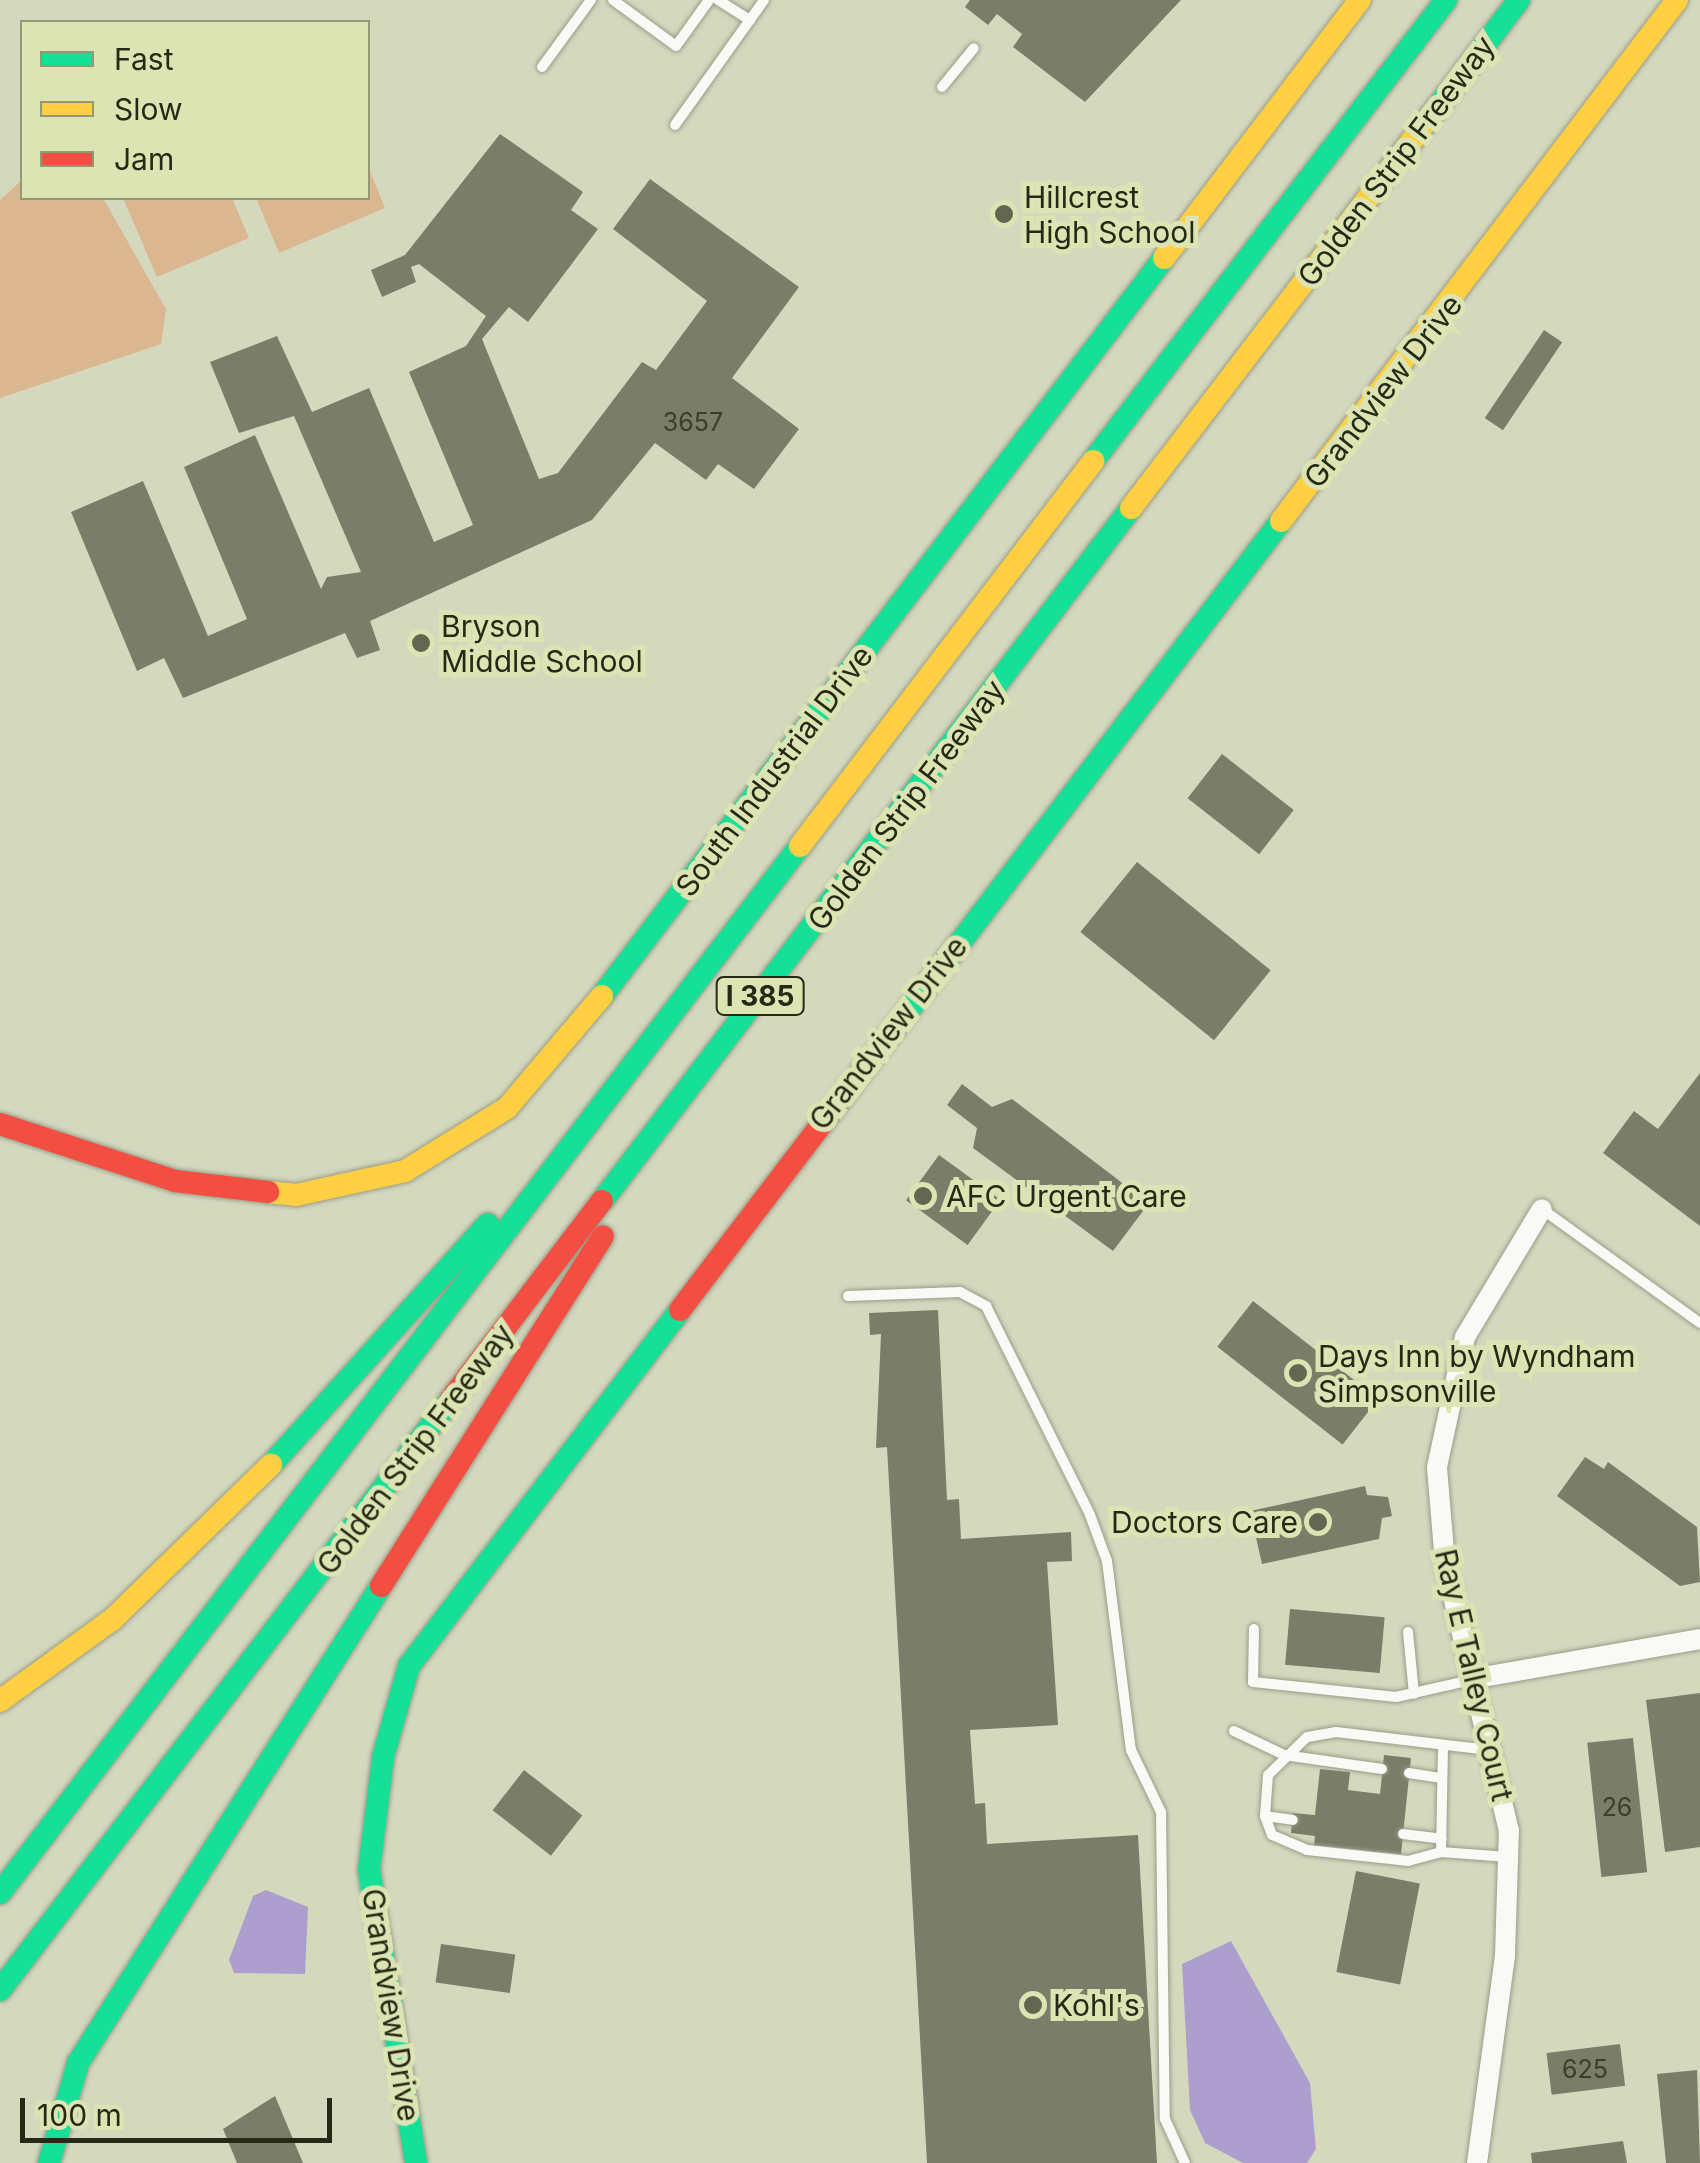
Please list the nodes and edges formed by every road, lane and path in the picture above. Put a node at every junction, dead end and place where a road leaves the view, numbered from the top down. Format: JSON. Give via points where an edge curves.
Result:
{"nodes":[{"id":1,"x":591,"y":0,"type":"edge"},
{"id":2,"x":613,"y":0,"type":"edge"},
{"id":3,"x":709,"y":0,"type":"edge"},
{"id":4,"x":718,"y":0,"type":"edge"},
{"id":5,"x":764,"y":0,"type":"edge"},
{"id":6,"x":1360,"y":0,"type":"edge"},
{"id":7,"x":1446,"y":0,"type":"edge"},
{"id":8,"x":1519,"y":0,"type":"edge"},
{"id":9,"x":1677,"y":0,"type":"edge"},
{"id":10,"x":750,"y":20,"type":"junction"},
{"id":11,"x":974,"y":48,"type":"dead end"},
{"id":12,"x":542,"y":67,"type":"dead end"},
{"id":13,"x":942,"y":87,"type":"dead end"},
{"id":14,"x":674,"y":125,"type":"dead end"},
{"id":15,"x":678,"y":1010,"type":"junction"},
{"id":16,"x":719,"y":1050,"type":"junction"},
{"id":17,"x":0,"y":1124,"type":"edge"},
{"id":18,"x":1542,"y":1208,"type":"joint"},
{"id":19,"x":848,"y":1296,"type":"dead end"},
{"id":20,"x":1700,"y":1323,"type":"edge"},
{"id":21,"x":1254,"y":1630,"type":"dead end"},
{"id":22,"x":1408,"y":1632,"type":"dead end"},
{"id":23,"x":1700,"y":1639,"type":"edge"},
{"id":24,"x":1476,"y":1678,"type":"junction"},
{"id":25,"x":1414,"y":1694,"type":"junction"},
{"id":26,"x":0,"y":1700,"type":"edge"},
{"id":27,"x":1234,"y":1732,"type":"dead end"},
{"id":28,"x":1443,"y":1749,"type":"junction"},
{"id":29,"x":1495,"y":1750,"type":"junction"},
{"id":30,"x":1284,"y":1755,"type":"junction"},
{"id":31,"x":1382,"y":1769,"type":"dead end"},
{"id":32,"x":1409,"y":1773,"type":"dead end"},
{"id":33,"x":1442,"y":1778,"type":"junction"},
{"id":34,"x":1265,"y":1816,"type":"junction"},
{"id":35,"x":1292,"y":1820,"type":"dead end"},
{"id":36,"x":1403,"y":1834,"type":"dead end"},
{"id":37,"x":1442,"y":1839,"type":"junction"},
{"id":38,"x":1441,"y":1852,"type":"junction"},
{"id":39,"x":1510,"y":1858,"type":"junction"},
{"id":40,"x":0,"y":1893,"type":"edge"},
{"id":41,"x":0,"y":1990,"type":"edge"},
{"id":42,"x":49,"y":2163,"type":"edge"},
{"id":43,"x":416,"y":2163,"type":"edge"},
{"id":44,"x":1185,"y":2163,"type":"edge"},
{"id":45,"x":1477,"y":2163,"type":"edge"}],
"edges":[{"from":1,"to":12,"type":"lane"},
{"from":2,"to":3,"type":"lane","via":[[676,46]]},
{"from":4,"to":10,"type":"lane"},
{"from":5,"to":10,"type":"lane"},
{"from":6,"to":17,"type":"main road","name":"South Industrial Drive","via":[[567,1042],[507,1108],[405,1171],[296,1195],[175,1181]]},
{"from":7,"to":15,"type":"main road","name":"Golden Strip Freeway","number":"I 385"},
{"from":8,"to":16,"type":"main road","name":"Golden Strip Freeway","number":"I 385"},
{"from":9,"to":43,"type":"main road","name":"Grandview Drive","via":[[409,1666],[383,1757],[369,1870]]},
{"from":10,"to":14,"type":"lane"},
{"from":11,"to":13,"type":"lane"},
{"from":15,"to":26,"type":"main road","via":[[295,1442],[113,1619]]},
{"from":15,"to":40,"type":"main road","name":"Golden Strip Freeway","number":"I 385"},
{"from":16,"to":41,"type":"main road","name":"Golden Strip Freeway","number":"I 385"},
{"from":16,"to":42,"type":"main road","via":[[78,2063]]},
{"from":18,"to":20,"type":"lane"},
{"from":18,"to":24,"type":"street","name":"Ray E Talley Court","via":[[1465,1337],[1438,1456],[1444,1563]]},
{"from":19,"to":44,"type":"lane","via":[[960,1292],[986,1306],[1108,1561],[1128,1736],[1161,1812],[1166,2119]]},
{"from":21,"to":25,"type":"lane","via":[[1253,1682]]},
{"from":22,"to":25,"type":"lane"},
{"from":23,"to":24,"type":"street"},
{"from":24,"to":25,"type":"lane"},
{"from":24,"to":29,"type":"street","name":"Ray E Talley Court"},
{"from":27,"to":30,"type":"lane"},
{"from":28,"to":29,"type":"lane"},
{"from":28,"to":30,"type":"lane","via":[[1336,1732],[1307,1737]]},
{"from":28,"to":33,"type":"lane"},
{"from":29,"to":39,"type":"street","name":"Ray E Talley Court"},
{"from":30,"to":31,"type":"lane"},
{"from":30,"to":34,"type":"lane","via":[[1268,1775]]},
{"from":32,"to":33,"type":"lane"},
{"from":33,"to":37,"type":"lane"},
{"from":34,"to":35,"type":"lane"},
{"from":34,"to":38,"type":"lane","via":[[1272,1836],[1307,1850],[1408,1861]]},
{"from":36,"to":37,"type":"lane"},
{"from":37,"to":38,"type":"lane"},
{"from":38,"to":39,"type":"lane"},
{"from":39,"to":45,"type":"street","name":"Ray E Talley Court"}]}
